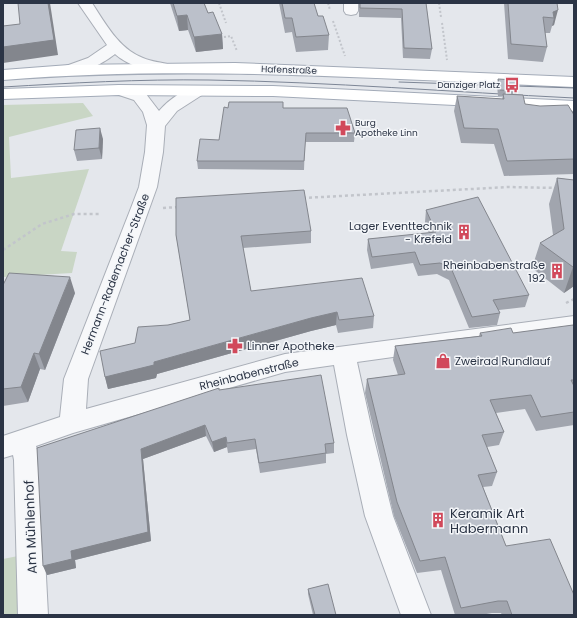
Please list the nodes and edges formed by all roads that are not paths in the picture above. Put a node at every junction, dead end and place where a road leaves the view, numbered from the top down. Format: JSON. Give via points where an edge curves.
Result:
{"nodes":[{"id":1,"x":85,"y":3,"type":"edge"},
{"id":2,"x":114,"y":46,"type":"junction"},
{"id":3,"x":165,"y":68,"type":"junction"},
{"id":4,"x":69,"y":70,"type":"junction"},
{"id":5,"x":3,"y":75,"type":"edge"},
{"id":6,"x":574,"y":82,"type":"edge"},
{"id":7,"x":119,"y":90,"type":"junction"},
{"id":8,"x":199,"y":90,"type":"junction"},
{"id":9,"x":3,"y":94,"type":"edge"},
{"id":10,"x":574,"y":106,"type":"edge"},
{"id":11,"x":156,"y":125,"type":"junction"},
{"id":12,"x":574,"y":324,"type":"edge"},
{"id":13,"x":344,"y":355,"type":"junction"},
{"id":14,"x":72,"y":422,"type":"junction"},
{"id":15,"x":12,"y":444,"type":"edge"},
{"id":16,"x":33,"y":615,"type":"edge"},
{"id":17,"x":416,"y":615,"type":"edge"}],
"edges":[{"from":1,"to":2,"type":"street"},
{"from":2,"to":3,"type":"street","via":[[134,60]]},
{"from":2,"to":4,"type":"street","via":[[96,61]]},
{"from":3,"to":4,"type":"main road","name":"Hafenstraße"},
{"from":3,"to":6,"type":"main road","name":"Hafenstraße","via":[[235,68]]},
{"from":4,"to":5,"type":"main road","name":"Hafenstraße"},
{"from":7,"to":8,"type":"main road","name":"Hafenstraße"},
{"from":7,"to":9,"type":"main road","name":"Hafenstraße"},
{"from":7,"to":11,"type":"street","name":"Hermann-Rademacher-Straße","via":[[140,97],[151,111]]},
{"from":8,"to":10,"type":"main road","name":"Hafenstraße","via":[[273,91]]},
{"from":8,"to":11,"type":"street","via":[[171,107]]},
{"from":11,"to":14,"type":"street","name":"Hermann-Rademacher-Straße","via":[[148,187],[76,379]]},
{"from":12,"to":13,"type":"street","name":"Rheinbabenstraße"},
{"from":13,"to":14,"type":"street","name":"Rheinbabenstraße","via":[[285,363]]},
{"from":13,"to":17,"type":"street","via":[[380,516]]},
{"from":14,"to":15,"type":"street","name":"Rheinbabenstraße"},
{"from":15,"to":16,"type":"street","name":"Am Mühlenhof","via":[[27,460]]}]}
